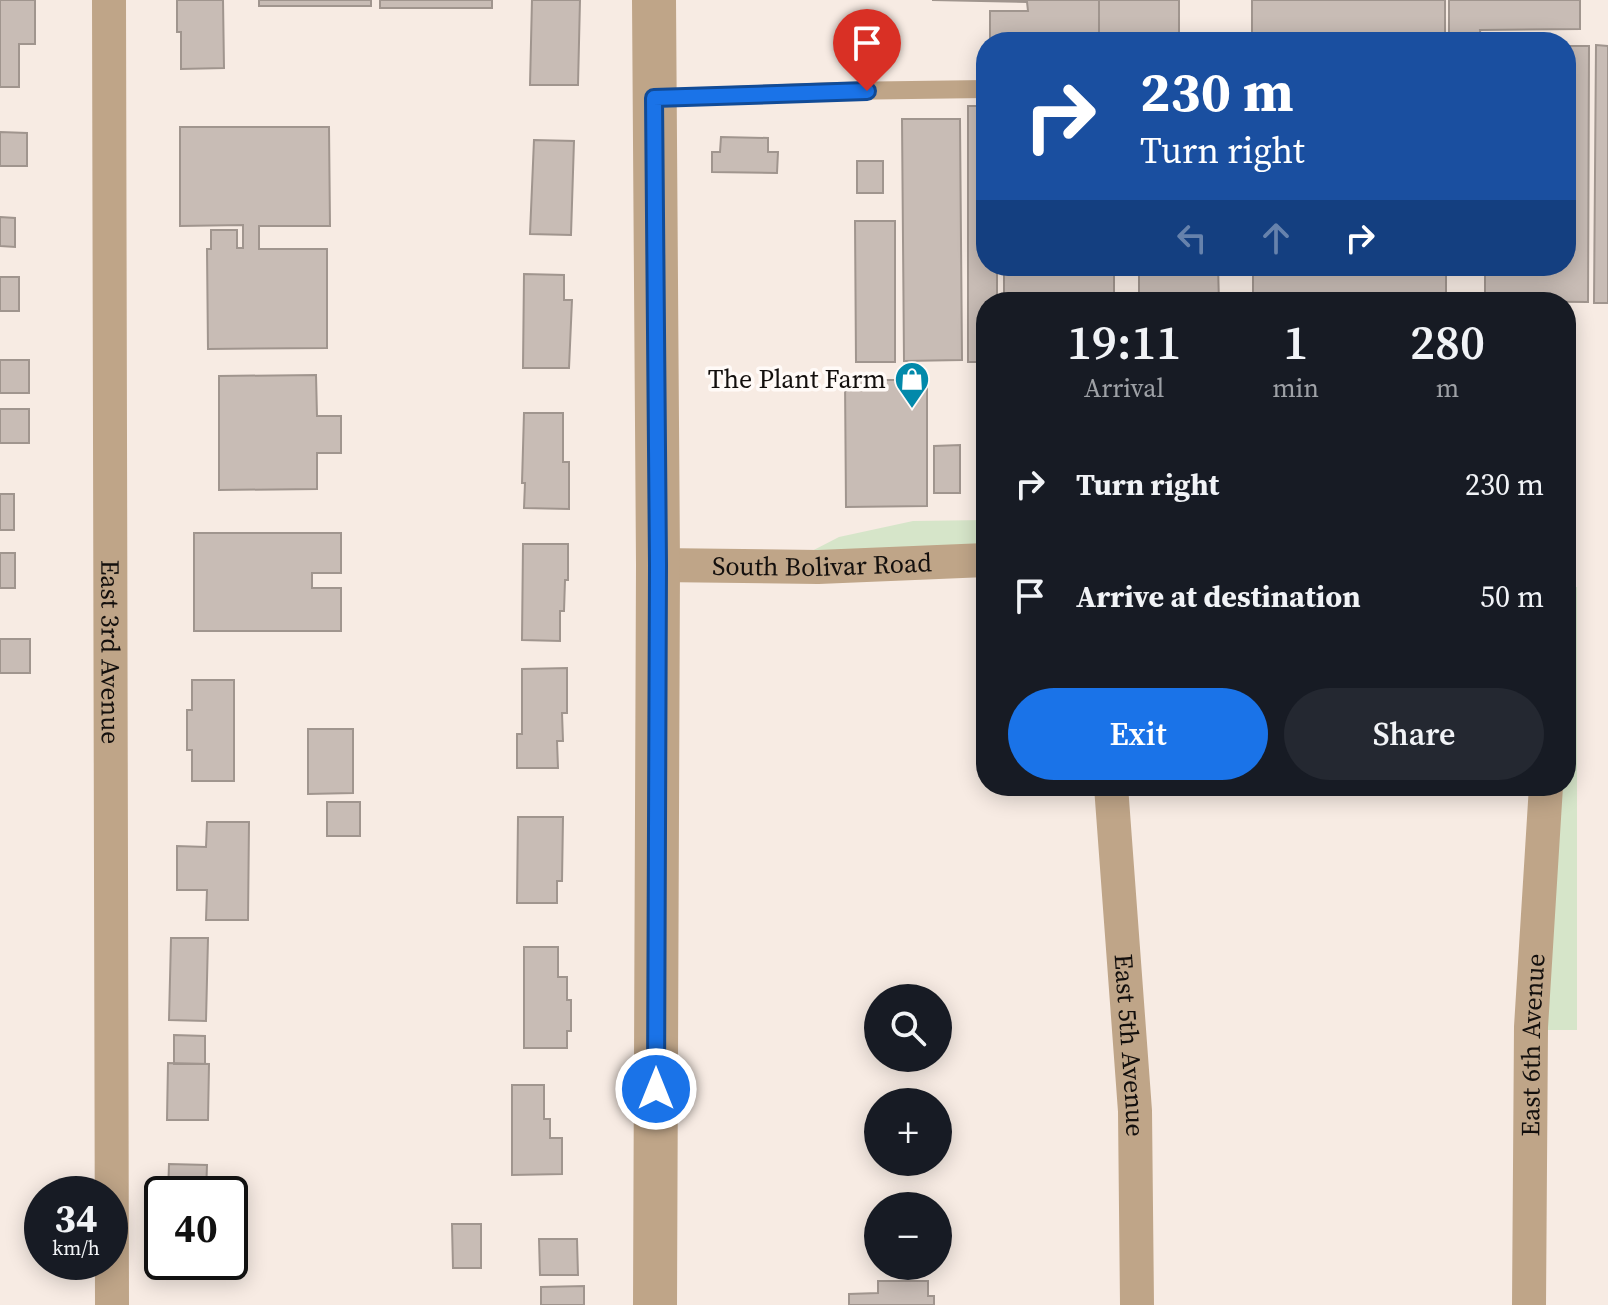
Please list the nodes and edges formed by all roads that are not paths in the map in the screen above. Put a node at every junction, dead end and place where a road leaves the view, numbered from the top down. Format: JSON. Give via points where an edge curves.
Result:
{"nodes":[{"id":1,"x":109,"y":0,"type":"edge"},
{"id":2,"x":654,"y":0,"type":"edge"},
{"id":3,"x":976,"y":89,"type":"edge"},
{"id":4,"x":654,"y":98,"type":"junction"},
{"id":5,"x":976,"y":560,"type":"edge"},
{"id":6,"x":658,"y":565,"type":"junction"},
{"id":7,"x":1112,"y":796,"type":"edge"},
{"id":8,"x":1545,"y":796,"type":"edge"},
{"id":9,"x":112,"y":1305,"type":"edge"},
{"id":10,"x":655,"y":1305,"type":"edge"},
{"id":11,"x":1137,"y":1305,"type":"edge"},
{"id":12,"x":1529,"y":1305,"type":"edge"}],
"edges":[{"from":1,"to":9,"type":"street","name":"East 3rd Avenue"},
{"from":2,"to":4,"type":"street"},
{"from":3,"to":4,"type":"lane"},
{"from":4,"to":6,"type":"street"},
{"from":5,"to":6,"type":"street","name":"South Bolivar Road","via":[[818,567]]},
{"from":6,"to":10,"type":"street"},
{"from":7,"to":11,"type":"street","name":"East 5th Avenue","via":[[1135,1111]]},
{"from":8,"to":12,"type":"street","name":"East 6th Avenue","via":[[1531,1027]]}]}
